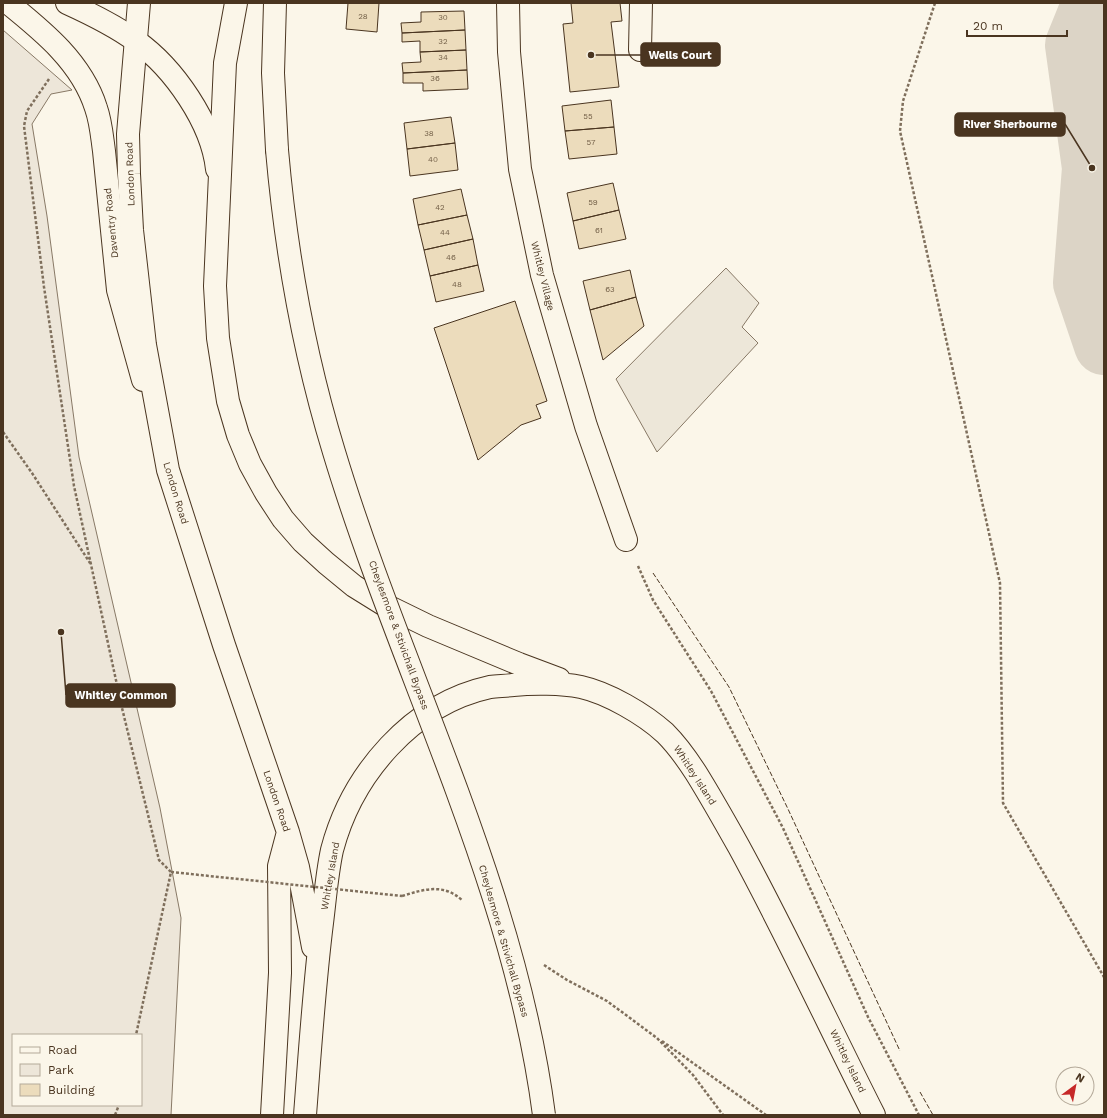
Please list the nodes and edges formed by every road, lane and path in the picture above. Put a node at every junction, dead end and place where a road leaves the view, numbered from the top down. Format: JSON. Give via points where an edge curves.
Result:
{"nodes":[{"id":1,"x":8,"y":3,"type":"edge"},
{"id":2,"x":67,"y":3,"type":"edge"},
{"id":3,"x":139,"y":3,"type":"edge"},
{"id":4,"x":236,"y":3,"type":"edge"},
{"id":5,"x":275,"y":3,"type":"edge"},
{"id":6,"x":508,"y":3,"type":"edge"},
{"id":7,"x":641,"y":3,"type":"edge"},
{"id":8,"x":935,"y":3,"type":"edge"},
{"id":9,"x":135,"y":40,"type":"junction"},
{"id":10,"x":640,"y":50,"type":"dead end"},
{"id":11,"x":66,"y":56,"type":"junction"},
{"id":12,"x":219,"y":208,"type":"junction"},
{"id":13,"x":3,"y":432,"type":"edge"},
{"id":14,"x":168,"y":470,"type":"junction"},
{"id":15,"x":626,"y":540,"type":"joint"},
{"id":16,"x":91,"y":565,"type":"junction"},
{"id":17,"x":581,"y":687,"type":"junction"},
{"id":18,"x":288,"y":832,"type":"junction"},
{"id":19,"x":171,"y":872,"type":"junction"},
{"id":20,"x":467,"y":905,"type":"dead end"},
{"id":21,"x":544,"y":964,"type":"dead end"},
{"id":22,"x":317,"y":968,"type":"junction"},
{"id":23,"x":1104,"y":977,"type":"edge"},
{"id":24,"x":136,"y":1034,"type":"edge"},
{"id":25,"x":657,"y":1038,"type":"junction"},
{"id":26,"x":272,"y":1115,"type":"edge"},
{"id":27,"x":305,"y":1115,"type":"edge"},
{"id":28,"x":544,"y":1115,"type":"edge"},
{"id":29,"x":723,"y":1115,"type":"edge"},
{"id":30,"x":766,"y":1115,"type":"edge"},
{"id":31,"x":874,"y":1115,"type":"edge"},
{"id":32,"x":919,"y":1115,"type":"edge"}],
"edges":[{"from":1,"to":11,"type":"main road","name":"Daventry Road"},
{"from":2,"to":9,"type":"main road"},
{"from":3,"to":9,"type":"main road","name":"London Road"},
{"from":4,"to":12,"type":"main road","via":[[225,63]]},
{"from":5,"to":28,"type":"main road","name":"Cheylesmore & Stivichall Bypass","bridge":true,"via":[[273,73],[277,150],[288,249],[313,376],[356,520],[490,887],[528,1023]]},
{"from":6,"to":15,"type":"main road","name":"Whitley Village","via":[[509,52],[520,169],[542,275],[586,426]]},
{"from":7,"to":10,"type":"main road"},
{"from":8,"to":23,"type":"path","via":[[903,101],[900,131],[1000,583],[1003,803]]},
{"from":9,"to":12,"type":"main road","via":[[172,76],[198,114],[217,164]]},
{"from":9,"to":14,"type":"main road","name":"London Road","via":[[128,134],[132,230],[145,345]]},
{"from":11,"to":14,"type":"main road","name":"Daventry Road","via":[[90,92],[97,109],[104,151],[118,290]]},
{"from":11,"to":16,"type":"path","via":[[27,111],[24,126],[44,287],[74,486]]},
{"from":12,"to":17,"type":"main road","via":[[215,286],[218,338],[228,401],[250,464],[283,519],[326,563],[354,586],[383,604],[463,641]]},
{"from":13,"to":16,"type":"path"},
{"from":14,"to":18,"type":"main road","name":"London Road"},
{"from":15,"to":32,"type":"path","via":[[653,600],[711,691],[783,828],[868,1017]]},
{"from":16,"to":19,"type":"path","via":[[159,860]]},
{"from":17,"to":22,"type":"main road","name":"Whitley Island","via":[[546,684],[491,687],[458,698],[434,710],[397,738],[364,778],[340,827],[332,851]]},
{"from":17,"to":31,"type":"main road","name":"Whitley Island","via":[[605,695],[646,718],[665,733],[682,752],[706,789],[773,909]]},
{"from":18,"to":22,"type":"main road","name":"London Road","via":[[298,867]]},
{"from":18,"to":26,"type":"main road","via":[[278,866],[280,973]]},
{"from":19,"to":20,"type":"path","bridge":true,"via":[[402,896],[423,889],[443,889]]},
{"from":19,"to":24,"type":"path"},
{"from":21,"to":25,"type":"path","via":[[567,980],[607,1001]]},
{"from":22,"to":27,"type":"main road","name":"Whitley Island"},
{"from":25,"to":29,"type":"path","via":[[693,1075]]},
{"from":25,"to":30,"type":"path"}]}
